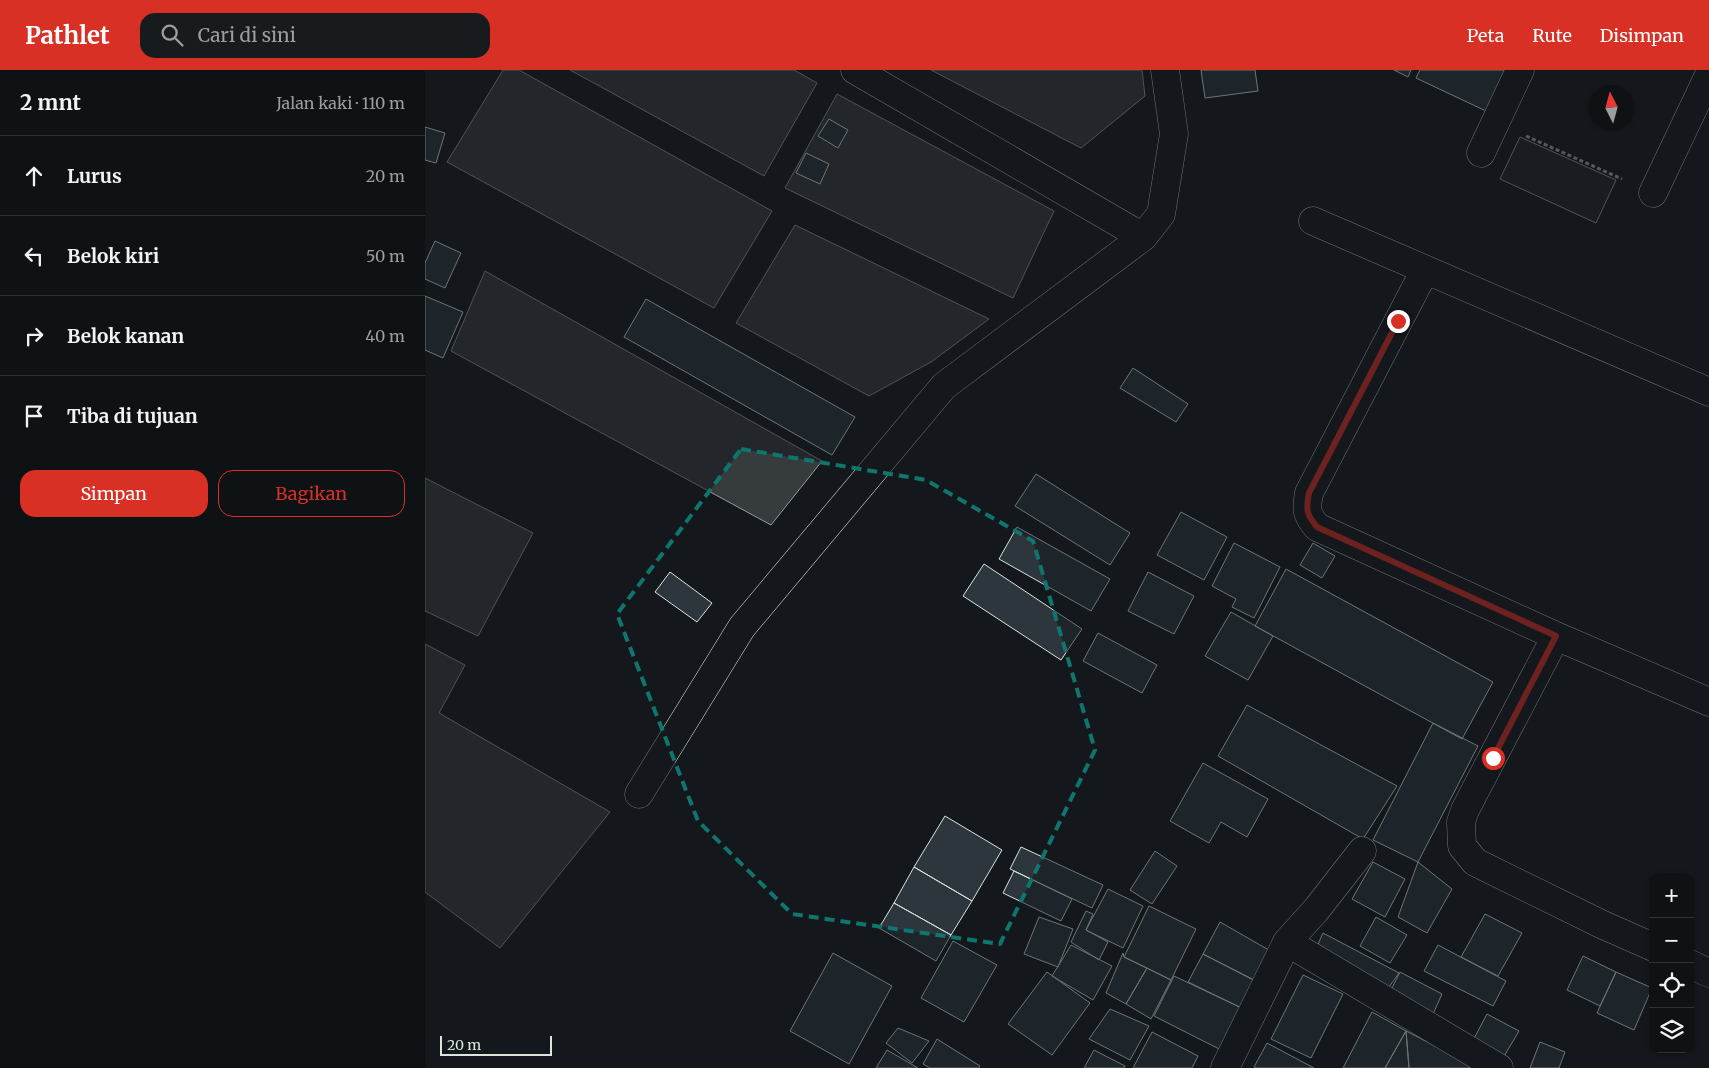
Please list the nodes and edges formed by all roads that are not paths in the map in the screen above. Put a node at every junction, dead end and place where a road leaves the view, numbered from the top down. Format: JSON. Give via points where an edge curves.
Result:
{"nodes":[{"id":1,"x":855,"y":70,"type":"edge"},
{"id":2,"x":1165,"y":70,"type":"edge"},
{"id":3,"x":1520,"y":70,"type":"edge"},
{"id":4,"x":1709,"y":75,"type":"edge"},
{"id":5,"x":1481,"y":153,"type":"dead end"},
{"id":6,"x":1653,"y":193,"type":"road end"},
{"id":7,"x":1313,"y":221,"type":"dead end"},
{"id":8,"x":1143,"y":237,"type":"junction"},
{"id":9,"x":1425,"y":270,"type":"junction"},
{"id":10,"x":1709,"y":392,"type":"edge"},
{"id":11,"x":1556,"y":636,"type":"junction"},
{"id":12,"x":1709,"y":702,"type":"edge"},
{"id":13,"x":639,"y":794,"type":"dead end"},
{"id":14,"x":1362,"y":851,"type":"dead end"},
{"id":15,"x":1287,"y":942,"type":"junction"},
{"id":16,"x":1649,"y":945,"type":"edge"},
{"id":17,"x":1694,"y":966,"type":"edge"},
{"id":18,"x":1709,"y":973,"type":"edge"},
{"id":19,"x":1225,"y":1068,"type":"edge"},
{"id":20,"x":1499,"y":1068,"type":"edge"}],
"edges":[{"from":1,"to":8,"type":"street"},
{"from":2,"to":8,"type":"street","via":[[1174,134],[1161,214]]},
{"from":3,"to":5,"type":"street"},
{"from":4,"to":6,"type":"street"},
{"from":7,"to":9,"type":"street"},
{"from":8,"to":13,"type":"street","via":[[944,386],[741,627]]},
{"from":9,"to":10,"type":"street"},
{"from":9,"to":11,"type":"street","via":[[1309,493],[1306,508],[1317,527]]},
{"from":11,"to":12,"type":"street"},
{"from":11,"to":16,"type":"street","via":[[1465,810],[1461,822],[1461,846],[1475,862]]},
{"from":14,"to":15,"type":"street"},
{"from":15,"to":19,"type":"street"},
{"from":15,"to":20,"type":"street"},
{"from":17,"to":18,"type":"street"}]}
